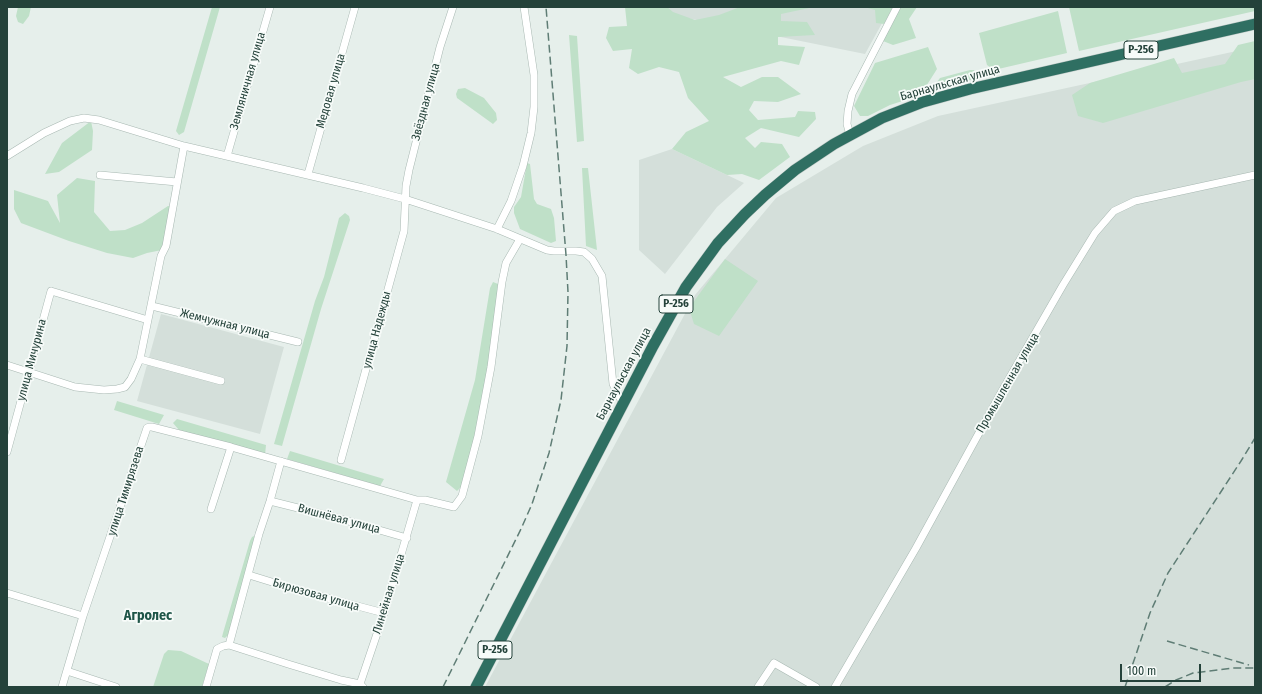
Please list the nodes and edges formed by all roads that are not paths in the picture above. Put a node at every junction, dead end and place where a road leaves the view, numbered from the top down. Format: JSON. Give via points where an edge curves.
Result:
{"nodes":[{"id":1,"x":270,"y":7,"type":"edge"},
{"id":2,"x":355,"y":7,"type":"edge"},
{"id":3,"x":453,"y":7,"type":"edge"},
{"id":4,"x":524,"y":7,"type":"edge"},
{"id":5,"x":897,"y":7,"type":"edge"},
{"id":6,"x":1255,"y":24,"type":"edge"},
{"id":7,"x":850,"y":135,"type":"junction"},
{"id":8,"x":184,"y":146,"type":"junction"},
{"id":9,"x":7,"y":156,"type":"edge"},
{"id":10,"x":227,"y":156,"type":"junction"},
{"id":11,"x":308,"y":174,"type":"junction"},
{"id":12,"x":100,"y":175,"type":"dead end"},
{"id":13,"x":1255,"y":175,"type":"edge"},
{"id":14,"x":177,"y":182,"type":"junction"},
{"id":15,"x":405,"y":199,"type":"junction"},
{"id":16,"x":497,"y":229,"type":"junction"},
{"id":17,"x":520,"y":239,"type":"junction"},
{"id":18,"x":152,"y":306,"type":"junction"},
{"id":19,"x":148,"y":320,"type":"junction"},
{"id":20,"x":298,"y":342,"type":"dead end"},
{"id":21,"x":140,"y":359,"type":"junction"},
{"id":22,"x":7,"y":365,"type":"edge"},
{"id":23,"x":29,"y":372,"type":"junction"},
{"id":24,"x":221,"y":381,"type":"dead end"},
{"id":25,"x":623,"y":404,"type":"junction"},
{"id":26,"x":231,"y":447,"type":"junction"},
{"id":27,"x":7,"y":452,"type":"edge"},
{"id":28,"x":341,"y":460,"type":"dead end"},
{"id":29,"x":281,"y":461,"type":"junction"},
{"id":30,"x":417,"y":500,"type":"junction"},
{"id":31,"x":270,"y":501,"type":"junction"},
{"id":32,"x":211,"y":509,"type":"dead end"},
{"id":33,"x":407,"y":538,"type":"junction"},
{"id":34,"x":249,"y":575,"type":"junction"},
{"id":35,"x":7,"y":593,"type":"edge"},
{"id":36,"x":384,"y":613,"type":"junction"},
{"id":37,"x":83,"y":616,"type":"junction"},
{"id":38,"x":229,"y":645,"type":"junction"},
{"id":39,"x":67,"y":671,"type":"junction"},
{"id":40,"x":803,"y":684,"type":"edge"},
{"id":41,"x":361,"y":685,"type":"edge"},
{"id":42,"x":62,"y":687,"type":"edge"},
{"id":43,"x":116,"y":687,"type":"edge"},
{"id":44,"x":206,"y":687,"type":"edge"},
{"id":45,"x":476,"y":687,"type":"edge"},
{"id":46,"x":758,"y":687,"type":"edge"},
{"id":47,"x":816,"y":687,"type":"edge"},
{"id":48,"x":835,"y":687,"type":"edge"}],
"edges":[{"from":1,"to":10,"type":"street","name":"Земляничная улица"},
{"from":2,"to":11,"type":"street","name":"Медовая улица"},
{"from":3,"to":15,"type":"street","name":"Звёздная улица","via":[[440,47],[409,170]]},
{"from":4,"to":16,"type":"street","via":[[534,75],[531,133],[512,201]]},
{"from":5,"to":7,"type":"street","via":[[852,94],[847,124]]},
{"from":6,"to":7,"type":"highway","name":"Барнаульская улица","number":"Р-256","via":[[963,90],[904,109]]},
{"from":7,"to":25,"type":"highway","name":"Барнаульская улица","number":"Р-256","via":[[813,157],[780,182],[718,243],[686,287]]},
{"from":8,"to":9,"type":"street","via":[[99,120],[84,118],[70,121],[44,133]]},
{"from":8,"to":10,"type":"street"},
{"from":8,"to":14,"type":"street"},
{"from":10,"to":11,"type":"street"},
{"from":11,"to":15,"type":"street"},
{"from":12,"to":14,"type":"street"},
{"from":13,"to":48,"type":"street","name":"Промышленная улица","via":[[1135,200],[1114,211],[1095,233],[1002,391],[916,548]]},
{"from":14,"to":18,"type":"street"},
{"from":15,"to":16,"type":"street"},
{"from":15,"to":28,"type":"street","name":"улица Надежды","via":[[404,231]]},
{"from":16,"to":17,"type":"street"},
{"from":17,"to":25,"type":"street","via":[[547,250],[584,252],[595,263],[602,276],[613,384]]},
{"from":17,"to":30,"type":"street","name":"улица Тимирязева","via":[[506,263],[478,436],[462,496],[454,507]]},
{"from":18,"to":19,"type":"street"},
{"from":18,"to":20,"type":"street","name":"Жемчужная улица"},
{"from":19,"to":21,"type":"street"},
{"from":19,"to":23,"type":"street","name":"улица Мичурина","via":[[51,292]]},
{"from":21,"to":23,"type":"street","via":[[125,387],[117,389],[75,386]]},
{"from":21,"to":24,"type":"street"},
{"from":22,"to":23,"type":"street"},
{"from":23,"to":27,"type":"street","name":"улица Мичурина"},
{"from":25,"to":45,"type":"highway","name":"Барнаульская улица","number":"Р-256"},
{"from":26,"to":29,"type":"street","name":"улица Тимирязева"},
{"from":26,"to":32,"type":"street"},
{"from":26,"to":37,"type":"street","name":"улица Тимирязева","via":[[152,427],[146,428]]},
{"from":29,"to":30,"type":"street","name":"улица Тимирязева"},
{"from":29,"to":31,"type":"street"},
{"from":30,"to":33,"type":"street","name":"Линейная улица"},
{"from":31,"to":33,"type":"street","name":"Вишнёвая улица"},
{"from":31,"to":34,"type":"street"},
{"from":33,"to":36,"type":"street","name":"Линейная улица"},
{"from":34,"to":36,"type":"street","name":"Бирюзовая улица"},
{"from":34,"to":38,"type":"street"},
{"from":35,"to":37,"type":"street"},
{"from":36,"to":41,"type":"street","name":"Линейная улица"},
{"from":37,"to":39,"type":"street","name":"улица Тимирязева"},
{"from":38,"to":41,"type":"street"},
{"from":38,"to":44,"type":"street","via":[[217,649]]},
{"from":39,"to":42,"type":"street","name":"улица Тимирязева"},
{"from":39,"to":43,"type":"street"},
{"from":40,"to":46,"type":"street","via":[[774,663]]},
{"from":40,"to":47,"type":"street"}]}
